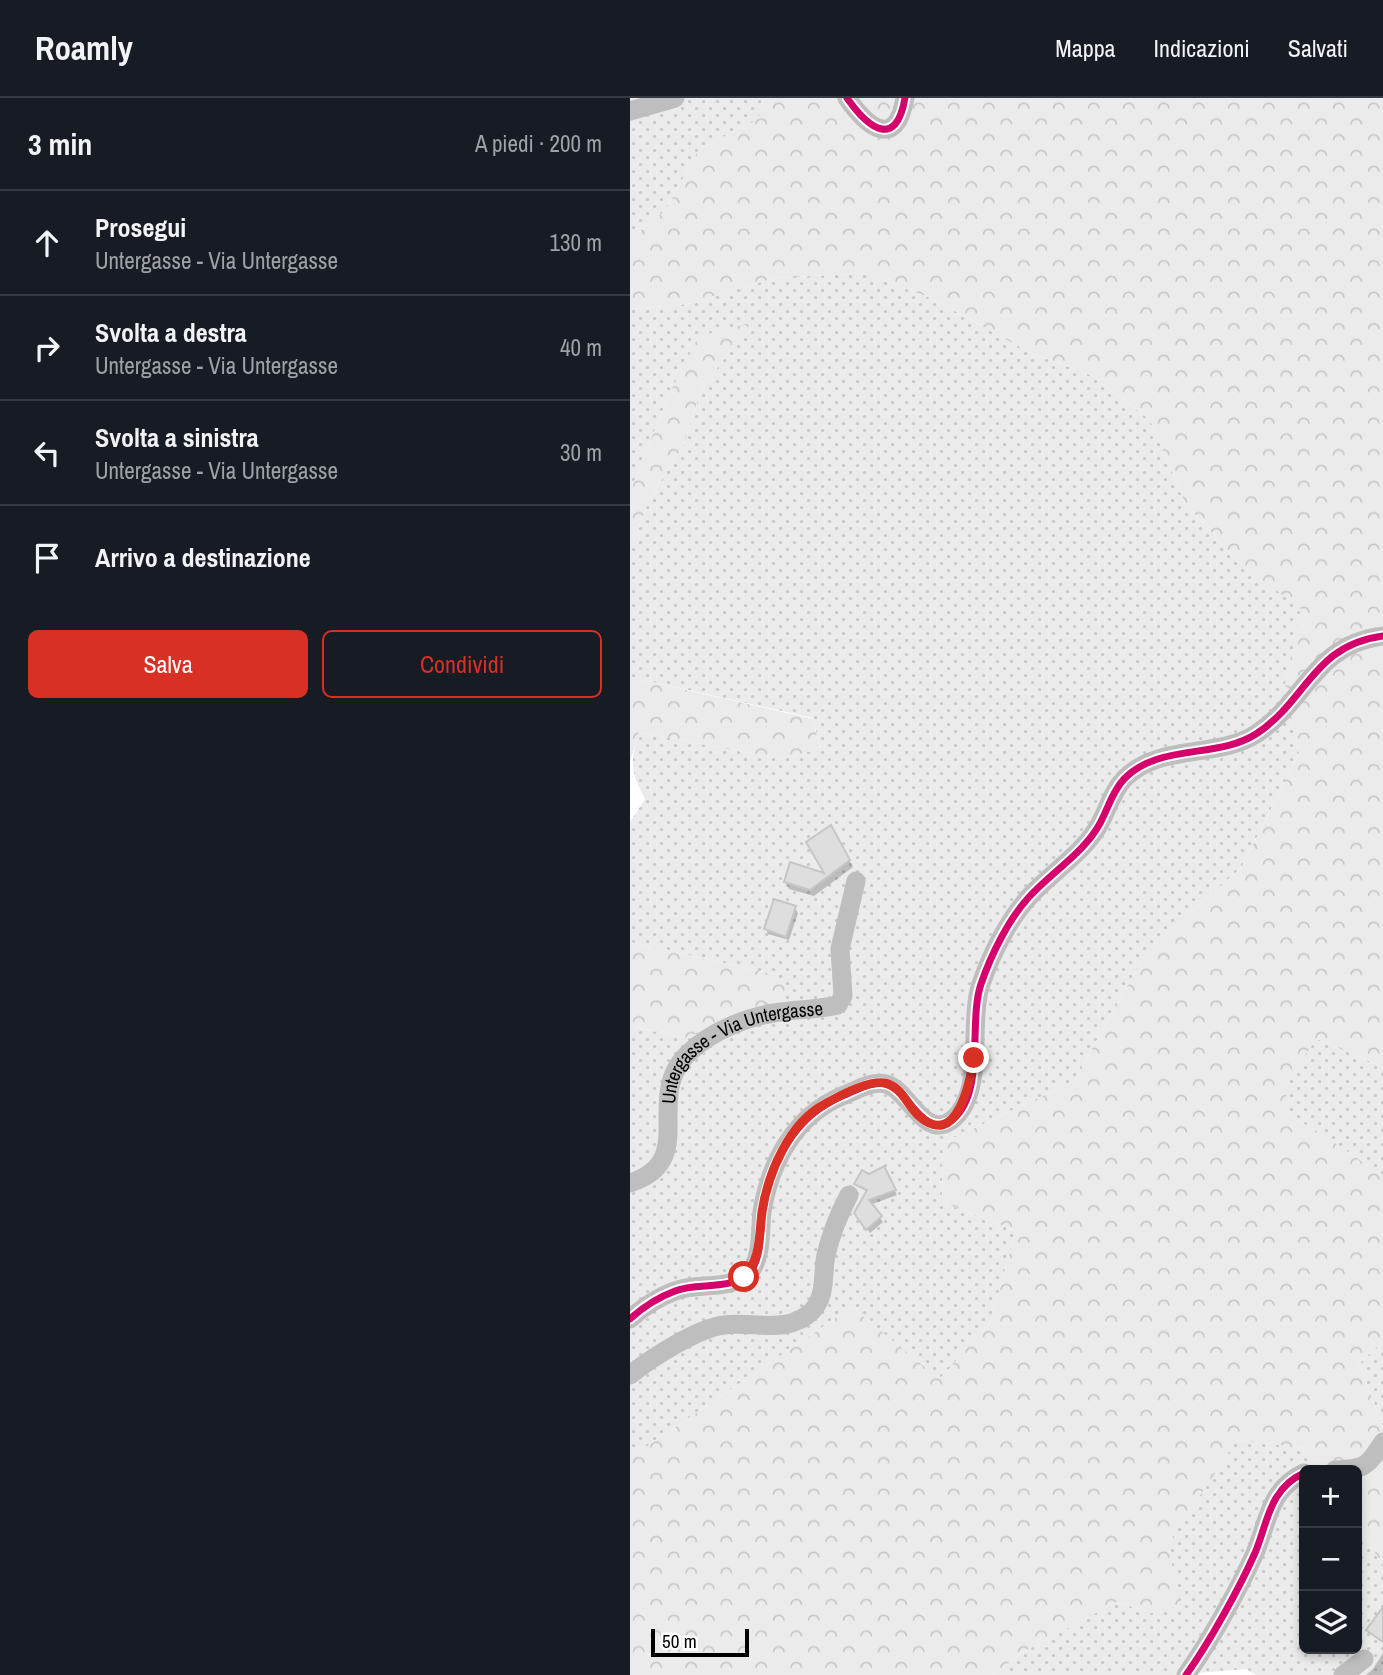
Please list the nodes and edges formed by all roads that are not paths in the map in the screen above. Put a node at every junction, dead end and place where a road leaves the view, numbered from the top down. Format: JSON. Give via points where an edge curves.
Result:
{"nodes":[{"id":1,"x":676,"y":98,"type":"edge"},
{"id":2,"x":847,"y":98,"type":"edge"},
{"id":3,"x":905,"y":98,"type":"edge"},
{"id":4,"x":630,"y":111,"type":"edge"},
{"id":5,"x":1383,"y":636,"type":"edge"},
{"id":6,"x":856,"y":881,"type":"dead end"},
{"id":7,"x":630,"y":1183,"type":"edge"},
{"id":8,"x":849,"y":1195,"type":"dead end"},
{"id":9,"x":630,"y":1319,"type":"edge"},
{"id":10,"x":630,"y":1375,"type":"edge"},
{"id":11,"x":1383,"y":1442,"type":"edge"},
{"id":12,"x":1362,"y":1468,"type":"edge"},
{"id":13,"x":1299,"y":1476,"type":"edge"},
{"id":14,"x":1364,"y":1659,"type":"dead end"},
{"id":15,"x":1186,"y":1675,"type":"edge"},
{"id":16,"x":1343,"y":1675,"type":"edge"}],
"edges":[{"from":1,"to":4,"type":"street"},
{"from":2,"to":3,"type":"street","via":[[883,131],[899,122]]},
{"from":5,"to":9,"type":"street","via":[[1340,649],[1255,735],[1163,757],[1126,777],[1097,829],[1029,897],[999,945],[975,1006],[969,1087],[950,1121],[937,1124],[920,1117],[904,1096],[884,1083],[823,1104],[799,1125],[777,1161],[753,1267],[731,1284],[676,1290]]},
{"from":6,"to":7,"type":"street","name":"Untergasse - Via Untergasse","via":[[843,929],[844,996],[838,1004],[772,1013],[733,1026],[694,1047],[675,1068],[669,1085],[667,1141],[660,1167]]},
{"from":8,"to":10,"type":"street","via":[[835,1222],[821,1297],[812,1311],[797,1321],[774,1326],[725,1324],[708,1329]]},
{"from":11,"to":12,"type":"street"},
{"from":13,"to":15,"type":"street","via":[[1268,1509],[1255,1552]]},
{"from":14,"to":16,"type":"street"}]}
